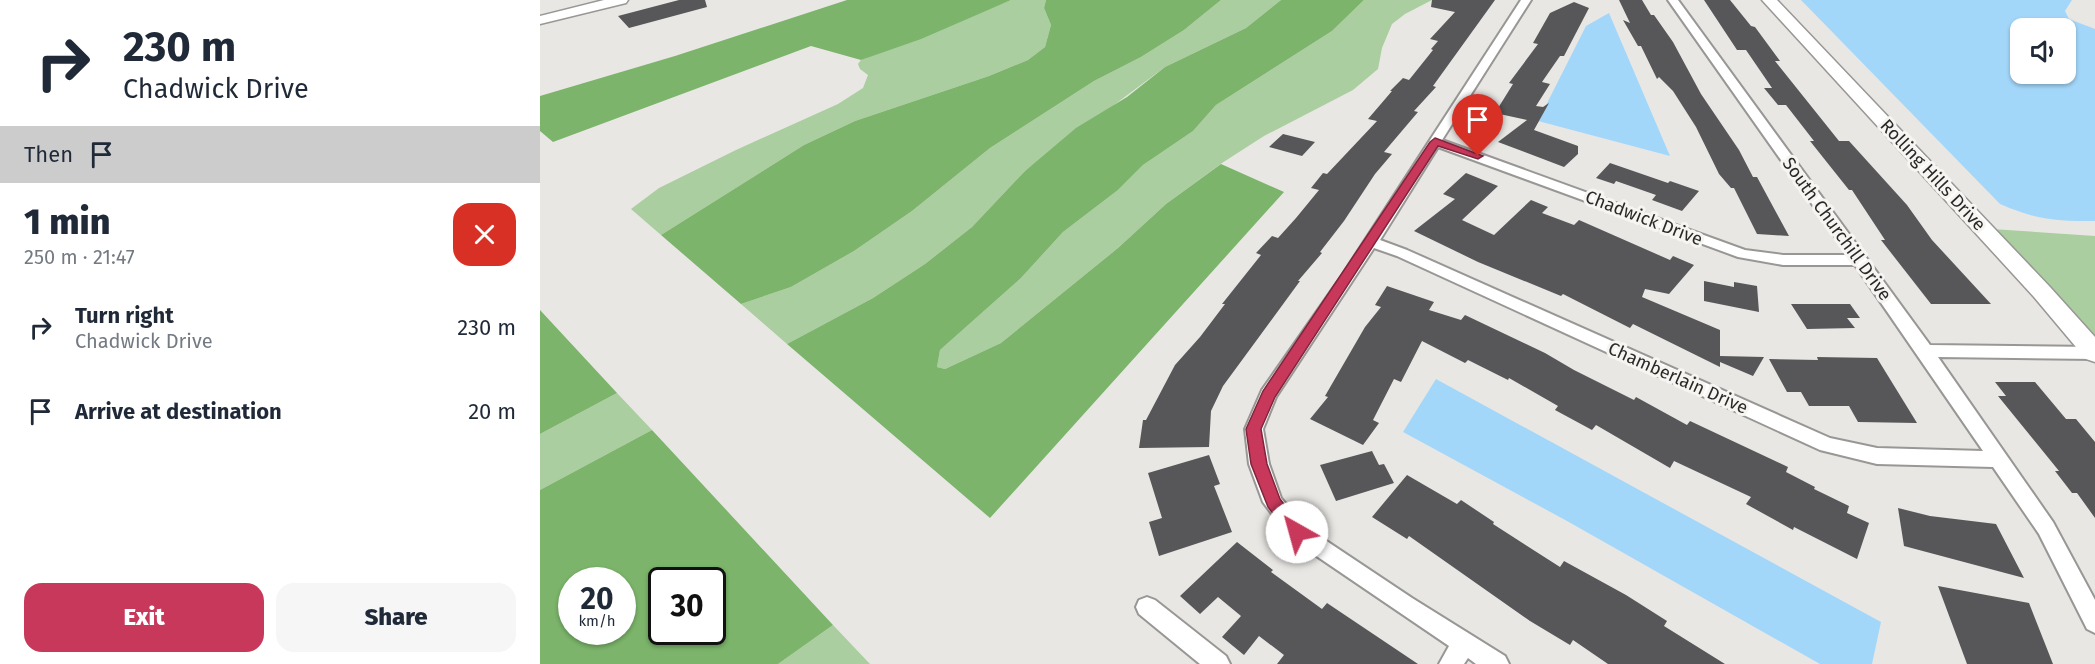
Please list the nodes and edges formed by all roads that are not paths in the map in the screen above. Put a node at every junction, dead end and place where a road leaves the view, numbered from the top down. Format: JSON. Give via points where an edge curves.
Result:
{"nodes":[{"id":1,"x":621,"y":0,"type":"edge"},
{"id":2,"x":1526,"y":0,"type":"edge"},
{"id":3,"x":1673,"y":0,"type":"edge"},
{"id":4,"x":1769,"y":0,"type":"edge"},
{"id":5,"x":540,"y":20,"type":"edge"},
{"id":6,"x":1435,"y":142,"type":"junction"},
{"id":7,"x":1371,"y":242,"type":"junction"},
{"id":8,"x":1859,"y":260,"type":"junction"},
{"id":9,"x":1925,"y":351,"type":"junction"},
{"id":10,"x":2095,"y":353,"type":"edge"},
{"id":11,"x":1998,"y":459,"type":"junction"},
{"id":12,"x":1147,"y":607,"type":"dead end"},
{"id":13,"x":2095,"y":622,"type":"edge"},
{"id":14,"x":1464,"y":644,"type":"junction"},
{"id":15,"x":1218,"y":664,"type":"edge"},
{"id":16,"x":1451,"y":664,"type":"edge"},
{"id":17,"x":1497,"y":664,"type":"edge"}],
"edges":[{"from":1,"to":5,"type":"street"},
{"from":2,"to":6,"type":"street"},
{"from":3,"to":8,"type":"street","name":"South Churchill Drive"},
{"from":4,"to":10,"type":"street","name":"Rolling Hills Drive"},
{"from":6,"to":7,"type":"street"},
{"from":6,"to":8,"type":"street","name":"Chadwick Drive","via":[[1743,254],[1783,260]]},
{"from":7,"to":11,"type":"street","name":"Chamberlain Drive","via":[[1827,445],[1877,456]]},
{"from":7,"to":14,"type":"street","via":[[1268,395],[1254,429],[1259,464],[1274,502],[1297,532]]},
{"from":8,"to":9,"type":"street","name":"South Churchill Drive"},
{"from":9,"to":10,"type":"street"},
{"from":9,"to":11,"type":"street","name":"South Churchill Drive"},
{"from":11,"to":13,"type":"street","name":"South Churchill Drive","via":[[2046,528]]},
{"from":12,"to":15,"type":"street"},
{"from":14,"to":16,"type":"street"},
{"from":14,"to":17,"type":"street"}]}
